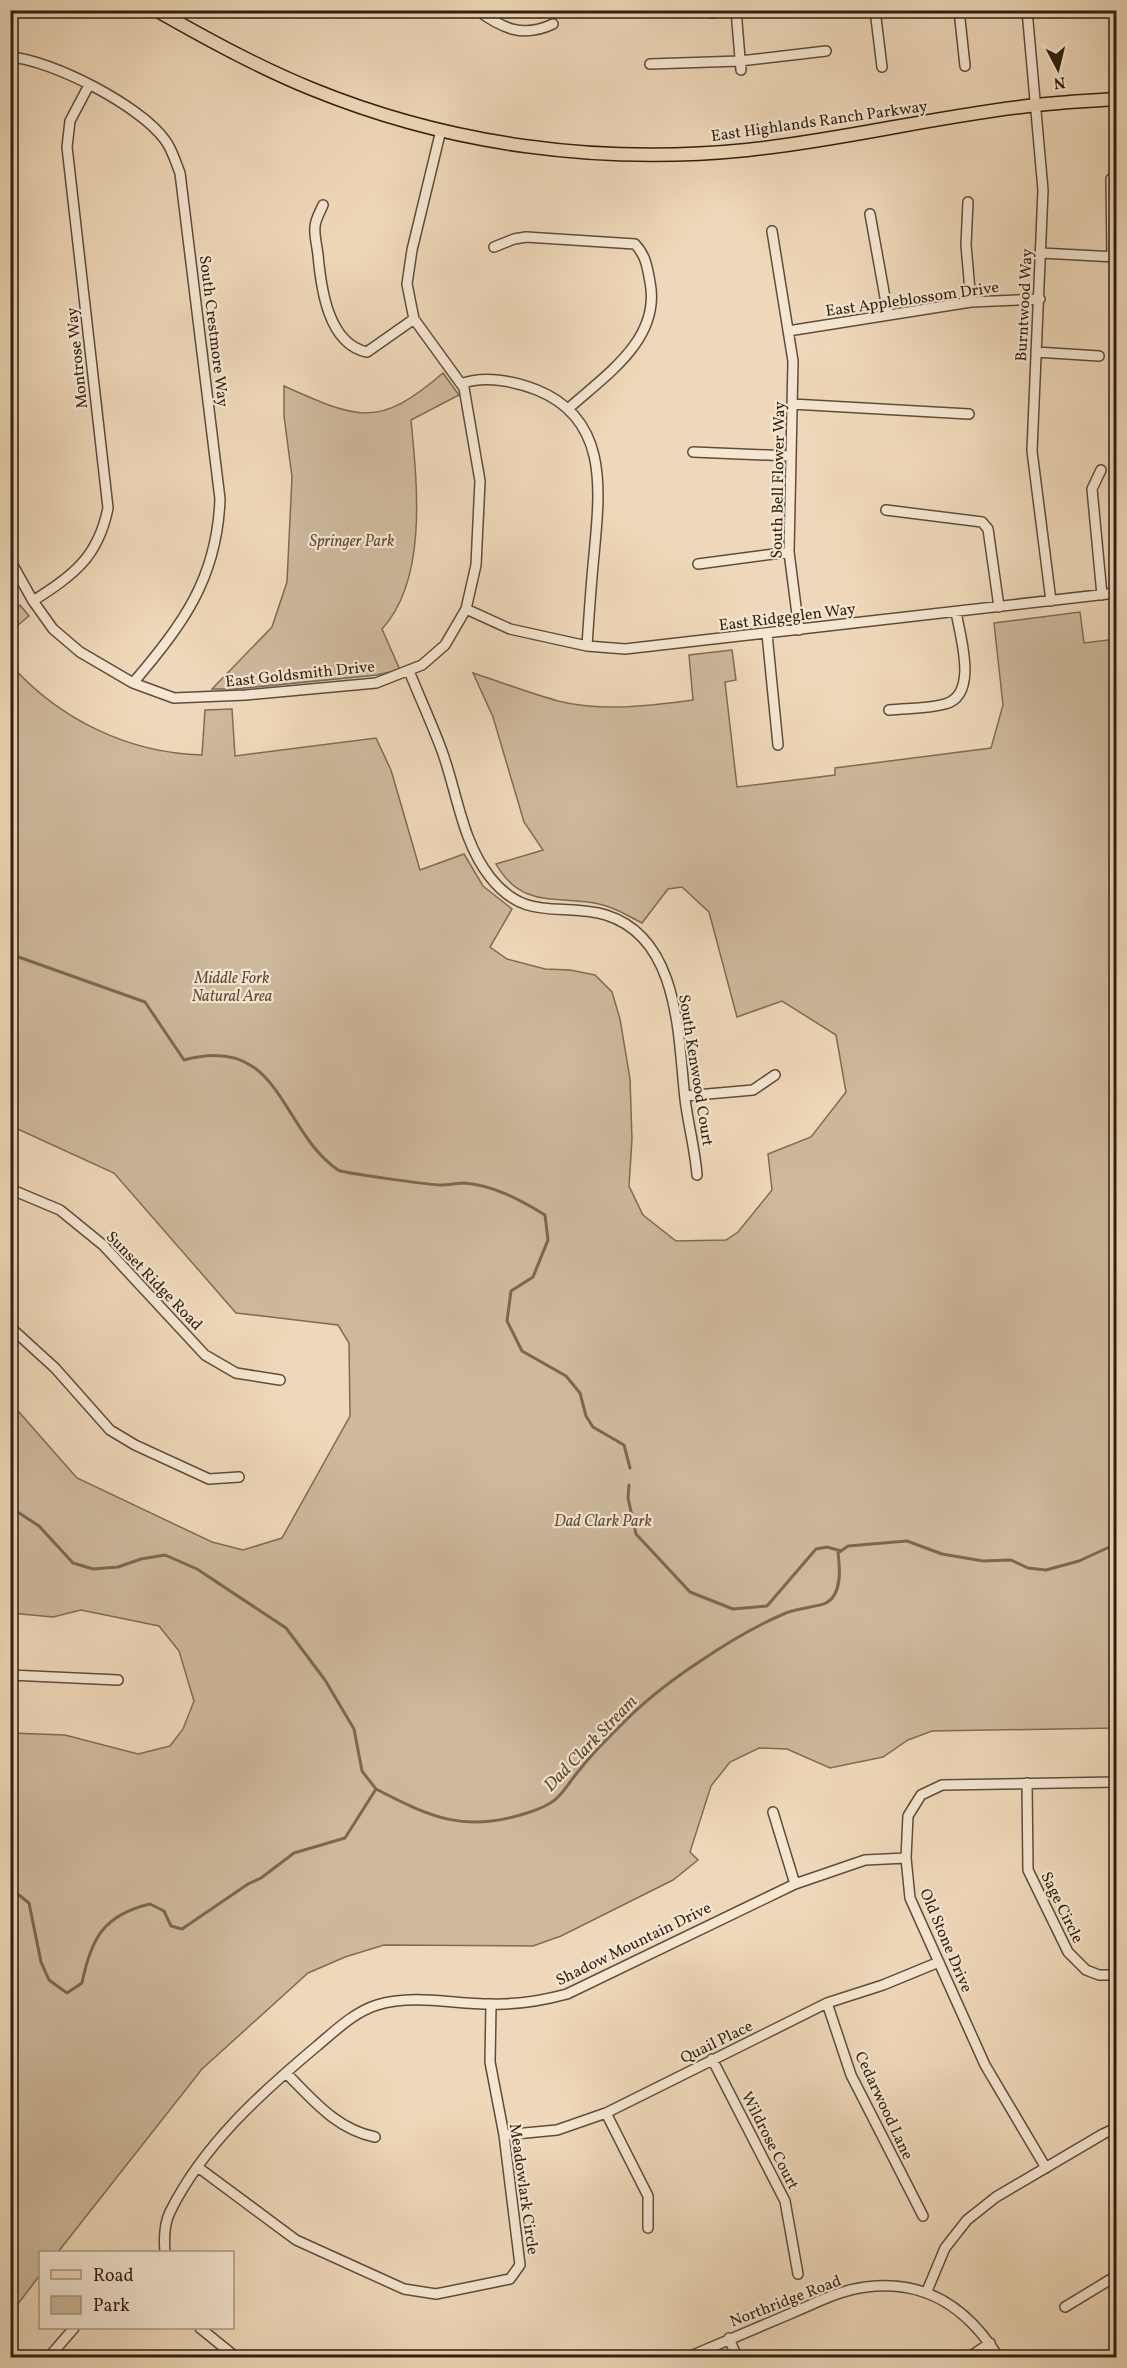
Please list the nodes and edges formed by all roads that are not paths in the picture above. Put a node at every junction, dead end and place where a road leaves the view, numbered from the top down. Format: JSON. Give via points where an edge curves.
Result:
{"nodes":[{"id":1,"x":156,"y":10,"type":"edge"},
{"id":2,"x":477,"y":10,"type":"edge"},
{"id":3,"x":704,"y":10,"type":"edge"},
{"id":4,"x":734,"y":10,"type":"edge"},
{"id":5,"x":875,"y":10,"type":"edge"},
{"id":6,"x":959,"y":10,"type":"edge"},
{"id":7,"x":1027,"y":10,"type":"edge"},
{"id":8,"x":553,"y":24,"type":"dead end"},
{"id":9,"x":826,"y":51,"type":"dead end"},
{"id":10,"x":10,"y":57,"type":"edge"},
{"id":11,"x":650,"y":64,"type":"dead end"},
{"id":12,"x":740,"y":66,"type":"junction"},
{"id":13,"x":965,"y":66,"type":"dead end"},
{"id":14,"x":882,"y":67,"type":"dead end"},
{"id":15,"x":89,"y":85,"type":"junction"},
{"id":16,"x":1116,"y":99,"type":"edge"},
{"id":17,"x":1036,"y":105,"type":"junction"},
{"id":18,"x":441,"y":130,"type":"junction"},
{"id":19,"x":1111,"y":179,"type":"dead end"},
{"id":20,"x":968,"y":202,"type":"dead end"},
{"id":21,"x":323,"y":205,"type":"dead end"},
{"id":22,"x":870,"y":214,"type":"dead end"},
{"id":23,"x":772,"y":231,"type":"dead end"},
{"id":24,"x":494,"y":247,"type":"dead end"},
{"id":25,"x":1041,"y":253,"type":"junction"},
{"id":26,"x":1114,"y":257,"type":"edge"},
{"id":27,"x":1040,"y":298,"type":"junction"},
{"id":28,"x":971,"y":302,"type":"junction"},
{"id":29,"x":888,"y":314,"type":"junction"},
{"id":30,"x":414,"y":319,"type":"junction"},
{"id":31,"x":788,"y":331,"type":"junction"},
{"id":32,"x":1036,"y":352,"type":"junction"},
{"id":33,"x":1099,"y":356,"type":"dead end"},
{"id":34,"x":461,"y":384,"type":"junction"},
{"id":35,"x":792,"y":404,"type":"junction"},
{"id":36,"x":569,"y":408,"type":"junction"},
{"id":37,"x":969,"y":414,"type":"dead end"},
{"id":38,"x":693,"y":452,"type":"dead end"},
{"id":39,"x":790,"y":456,"type":"junction"},
{"id":40,"x":1101,"y":470,"type":"dead end"},
{"id":41,"x":886,"y":510,"type":"dead end"},
{"id":42,"x":789,"y":552,"type":"junction"},
{"id":43,"x":10,"y":560,"type":"edge"},
{"id":44,"x":698,"y":564,"type":"dead end"},
{"id":45,"x":1116,"y":593,"type":"edge"},
{"id":46,"x":1102,"y":595,"type":"junction"},
{"id":47,"x":1051,"y":601,"type":"junction"},
{"id":48,"x":33,"y":602,"type":"junction"},
{"id":49,"x":999,"y":607,"type":"junction"},
{"id":50,"x":466,"y":609,"type":"junction"},
{"id":51,"x":956,"y":612,"type":"junction"},
{"id":52,"x":798,"y":630,"type":"junction"},
{"id":53,"x":767,"y":634,"type":"junction"},
{"id":54,"x":587,"y":646,"type":"junction"},
{"id":55,"x":409,"y":671,"type":"junction"},
{"id":56,"x":133,"y":683,"type":"junction"},
{"id":57,"x":889,"y":710,"type":"dead end"},
{"id":58,"x":778,"y":745,"type":"dead end"},
{"id":59,"x":775,"y":1075,"type":"dead end"},
{"id":60,"x":685,"y":1096,"type":"junction"},
{"id":61,"x":697,"y":1175,"type":"dead end"},
{"id":62,"x":10,"y":1189,"type":"edge"},
{"id":63,"x":10,"y":1327,"type":"edge"},
{"id":64,"x":280,"y":1380,"type":"dead end"},
{"id":65,"x":239,"y":1478,"type":"dead end"},
{"id":66,"x":10,"y":1675,"type":"edge"},
{"id":67,"x":118,"y":1680,"type":"dead end"},
{"id":68,"x":1116,"y":1782,"type":"edge"},
{"id":69,"x":1027,"y":1783,"type":"junction"},
{"id":70,"x":773,"y":1812,"type":"dead end"},
{"id":71,"x":906,"y":1858,"type":"junction"},
{"id":72,"x":795,"y":1884,"type":"junction"},
{"id":73,"x":939,"y":1962,"type":"junction"},
{"id":74,"x":1116,"y":1975,"type":"edge"},
{"id":75,"x":827,"y":2003,"type":"junction"},
{"id":76,"x":491,"y":2005,"type":"junction"},
{"id":77,"x":712,"y":2059,"type":"junction"},
{"id":78,"x":286,"y":2073,"type":"junction"},
{"id":79,"x":606,"y":2113,"type":"junction"},
{"id":80,"x":1116,"y":2128,"type":"edge"},
{"id":81,"x":504,"y":2136,"type":"junction"},
{"id":82,"x":375,"y":2137,"type":"dead end"},
{"id":83,"x":199,"y":2168,"type":"junction"},
{"id":84,"x":1046,"y":2168,"type":"junction"},
{"id":85,"x":923,"y":2216,"type":"dead end"},
{"id":86,"x":648,"y":2228,"type":"dead end"},
{"id":87,"x":165,"y":2251,"type":"edge"},
{"id":88,"x":798,"y":2274,"type":"dead end"},
{"id":89,"x":1116,"y":2276,"type":"edge"},
{"id":90,"x":927,"y":2291,"type":"junction"},
{"id":91,"x":1065,"y":2307,"type":"dead end"},
{"id":92,"x":73,"y":2329,"type":"edge"},
{"id":93,"x":201,"y":2329,"type":"edge"},
{"id":94,"x":729,"y":2338,"type":"junction"},
{"id":95,"x":990,"y":2343,"type":"junction"},
{"id":96,"x":48,"y":2358,"type":"edge"},
{"id":97,"x":237,"y":2358,"type":"edge"},
{"id":98,"x":686,"y":2358,"type":"edge"},
{"id":99,"x":737,"y":2358,"type":"edge"},
{"id":100,"x":968,"y":2358,"type":"edge"},
{"id":101,"x":999,"y":2358,"type":"edge"}],
"edges":[{"from":1,"to":18,"type":"main road","name":"East Highlands Ranch Parkway","via":[[310,88]]},
{"from":2,"to":8,"type":"street","via":[[516,31],[536,32]]},
{"from":3,"to":4,"type":"street"},
{"from":4,"to":12,"type":"street"},
{"from":5,"to":14,"type":"street"},
{"from":6,"to":13,"type":"street"},
{"from":7,"to":17,"type":"street","name":"Burntwood Way"},
{"from":9,"to":12,"type":"street"},
{"from":10,"to":15,"type":"street","name":"South Crestmore Way","via":[[39,62]]},
{"from":11,"to":12,"type":"street"},
{"from":15,"to":48,"type":"street","name":"Montrose Way","via":[[70,122],[67,147],[108,508],[104,528],[91,555],[68,578]]},
{"from":15,"to":56,"type":"street","name":"South Crestmore Way","via":[[146,118],[166,141],[180,174],[220,499],[216,542],[202,585],[176,632]]},
{"from":16,"to":17,"type":"main road","name":"East Highlands Ranch Parkway"},
{"from":17,"to":18,"type":"main road","name":"East Highlands Ranch Parkway","via":[[706,153],[581,153],[495,142]]},
{"from":17,"to":25,"type":"street","name":"Burntwood Way","via":[[1043,190]]},
{"from":18,"to":30,"type":"street","name":"East Goldsmith Drive","via":[[407,284]]},
{"from":19,"to":26,"type":"street"},
{"from":20,"to":28,"type":"street","via":[[966,245]]},
{"from":21,"to":30,"type":"street","via":[[315,226],[320,279],[331,319],[342,336],[356,350],[367,352]]},
{"from":22,"to":29,"type":"street"},
{"from":23,"to":31,"type":"street","name":"South Bell Flower Way"},
{"from":24,"to":36,"type":"street","via":[[526,237],[635,244],[645,255],[653,295],[644,334],[631,353]]},
{"from":25,"to":26,"type":"street"},
{"from":25,"to":27,"type":"street","name":"Burntwood Way"},
{"from":27,"to":28,"type":"street","name":"East Appleblossom Drive"},
{"from":27,"to":32,"type":"street","name":"Burntwood Way"},
{"from":28,"to":29,"type":"street","name":"East Appleblossom Drive"},
{"from":29,"to":31,"type":"street","name":"East Appleblossom Drive"},
{"from":30,"to":34,"type":"street","name":"East Goldsmith Drive"},
{"from":31,"to":35,"type":"street","name":"South Bell Flower Way","via":[[793,360]]},
{"from":32,"to":33,"type":"street"},
{"from":32,"to":47,"type":"street","name":"Burntwood Way","via":[[1032,451]]},
{"from":34,"to":36,"type":"street","via":[[485,380],[527,386]]},
{"from":34,"to":50,"type":"street","name":"East Goldsmith Drive","via":[[480,481],[476,565]]},
{"from":35,"to":37,"type":"street"},
{"from":35,"to":39,"type":"street","name":"South Bell Flower Way"},
{"from":36,"to":54,"type":"street","via":[[592,445],[599,495]]},
{"from":38,"to":39,"type":"street"},
{"from":39,"to":42,"type":"street","name":"South Bell Flower Way"},
{"from":40,"to":46,"type":"street","via":[[1092,489]]},
{"from":41,"to":49,"type":"street","via":[[982,522],[988,529]]},
{"from":42,"to":44,"type":"street"},
{"from":42,"to":52,"type":"street","name":"South Bell Flower Way"},
{"from":43,"to":48,"type":"street","name":"East Goldsmith Drive"},
{"from":45,"to":46,"type":"street","name":"East Ridgeglen Way"},
{"from":46,"to":47,"type":"street","name":"East Ridgeglen Way"},
{"from":47,"to":49,"type":"street","name":"East Ridgeglen Way"},
{"from":48,"to":56,"type":"street","name":"East Goldsmith Drive","via":[[52,629],[80,652]]},
{"from":49,"to":51,"type":"street","name":"East Ridgeglen Way"},
{"from":50,"to":54,"type":"street","name":"East Ridgeglen Way","via":[[510,629]]},
{"from":50,"to":55,"type":"street","name":"East Goldsmith Drive","via":[[445,645]]},
{"from":51,"to":52,"type":"street","name":"East Ridgeglen Way"},
{"from":51,"to":57,"type":"street","via":[[966,679],[959,695],[946,704]]},
{"from":52,"to":53,"type":"street","name":"East Ridgeglen Way"},
{"from":53,"to":54,"type":"street","name":"East Ridgeglen Way","via":[[625,649]]},
{"from":53,"to":58,"type":"street"},
{"from":55,"to":56,"type":"street","name":"East Goldsmith Drive","via":[[376,683],[222,696],[174,698]]},
{"from":55,"to":60,"type":"street","name":"South Kenwood Court","via":[[442,751],[469,839],[489,877],[512,899],[534,908],[605,915],[632,928],[651,947],[675,1008]]},
{"from":59,"to":60,"type":"street","via":[[753,1090]]},
{"from":60,"to":61,"type":"street","name":"South Kenwood Court"},
{"from":62,"to":64,"type":"street","name":"Sunset Ridge Road","via":[[60,1210],[103,1245],[205,1354],[236,1373]]},
{"from":63,"to":65,"type":"street","via":[[55,1368],[111,1430],[209,1479]]},
{"from":66,"to":67,"type":"street"},
{"from":68,"to":69,"type":"street","name":"Old Stone Drive"},
{"from":69,"to":71,"type":"street","name":"Old Stone Drive","via":[[956,1783],[930,1789],[912,1806],[908,1816]]},
{"from":69,"to":74,"type":"street","name":"Sage Circle","via":[[1028,1870],[1068,1953],[1086,1970]]},
{"from":70,"to":72,"type":"street"},
{"from":71,"to":72,"type":"street","name":"Shadow Mountain Drive","via":[[865,1860]]},
{"from":71,"to":73,"type":"street","name":"Old Stone Drive","via":[[910,1898]]},
{"from":72,"to":76,"type":"street","name":"Shadow Mountain Drive","via":[[567,1994],[531,2003]]},
{"from":73,"to":75,"type":"street","name":"Quail Place"},
{"from":73,"to":84,"type":"street","name":"Old Stone Drive","via":[[985,2065]]},
{"from":75,"to":77,"type":"street","name":"Quail Place"},
{"from":75,"to":85,"type":"street","name":"Cedarwood Lane","via":[[851,2075]]},
{"from":76,"to":78,"type":"street","name":"Shadow Mountain Drive","via":[[405,1999],[375,2005],[349,2019]]},
{"from":76,"to":81,"type":"street","name":"Meadowlark Circle","via":[[490,2062]]},
{"from":77,"to":79,"type":"street","name":"Quail Place"},
{"from":77,"to":88,"type":"street","name":"Wildrose Court","via":[[785,2200]]},
{"from":78,"to":82,"type":"street","via":[[331,2119],[356,2133]]},
{"from":78,"to":83,"type":"street","name":"Shadow Mountain Drive","via":[[230,2125]]},
{"from":79,"to":81,"type":"street","name":"Quail Place","via":[[557,2130]]},
{"from":79,"to":86,"type":"street","via":[[648,2196]]},
{"from":80,"to":84,"type":"street"},
{"from":81,"to":83,"type":"street","name":"Meadowlark Circle","via":[[520,2265],[510,2279],[436,2294],[404,2289],[296,2240]]},
{"from":83,"to":87,"type":"street","name":"Shadow Mountain Drive","via":[[169,2214]]},
{"from":84,"to":90,"type":"street","via":[[967,2220],[945,2248]]},
{"from":89,"to":91,"type":"street"},
{"from":90,"to":94,"type":"street","name":"Northridge Road","via":[[865,2287],[818,2301]]},
{"from":90,"to":95,"type":"street","via":[[967,2315]]},
{"from":92,"to":96,"type":"street"},
{"from":93,"to":97,"type":"street"},
{"from":94,"to":98,"type":"street","name":"Northridge Road"},
{"from":94,"to":99,"type":"street"},
{"from":95,"to":100,"type":"street"},
{"from":95,"to":101,"type":"street"}]}
